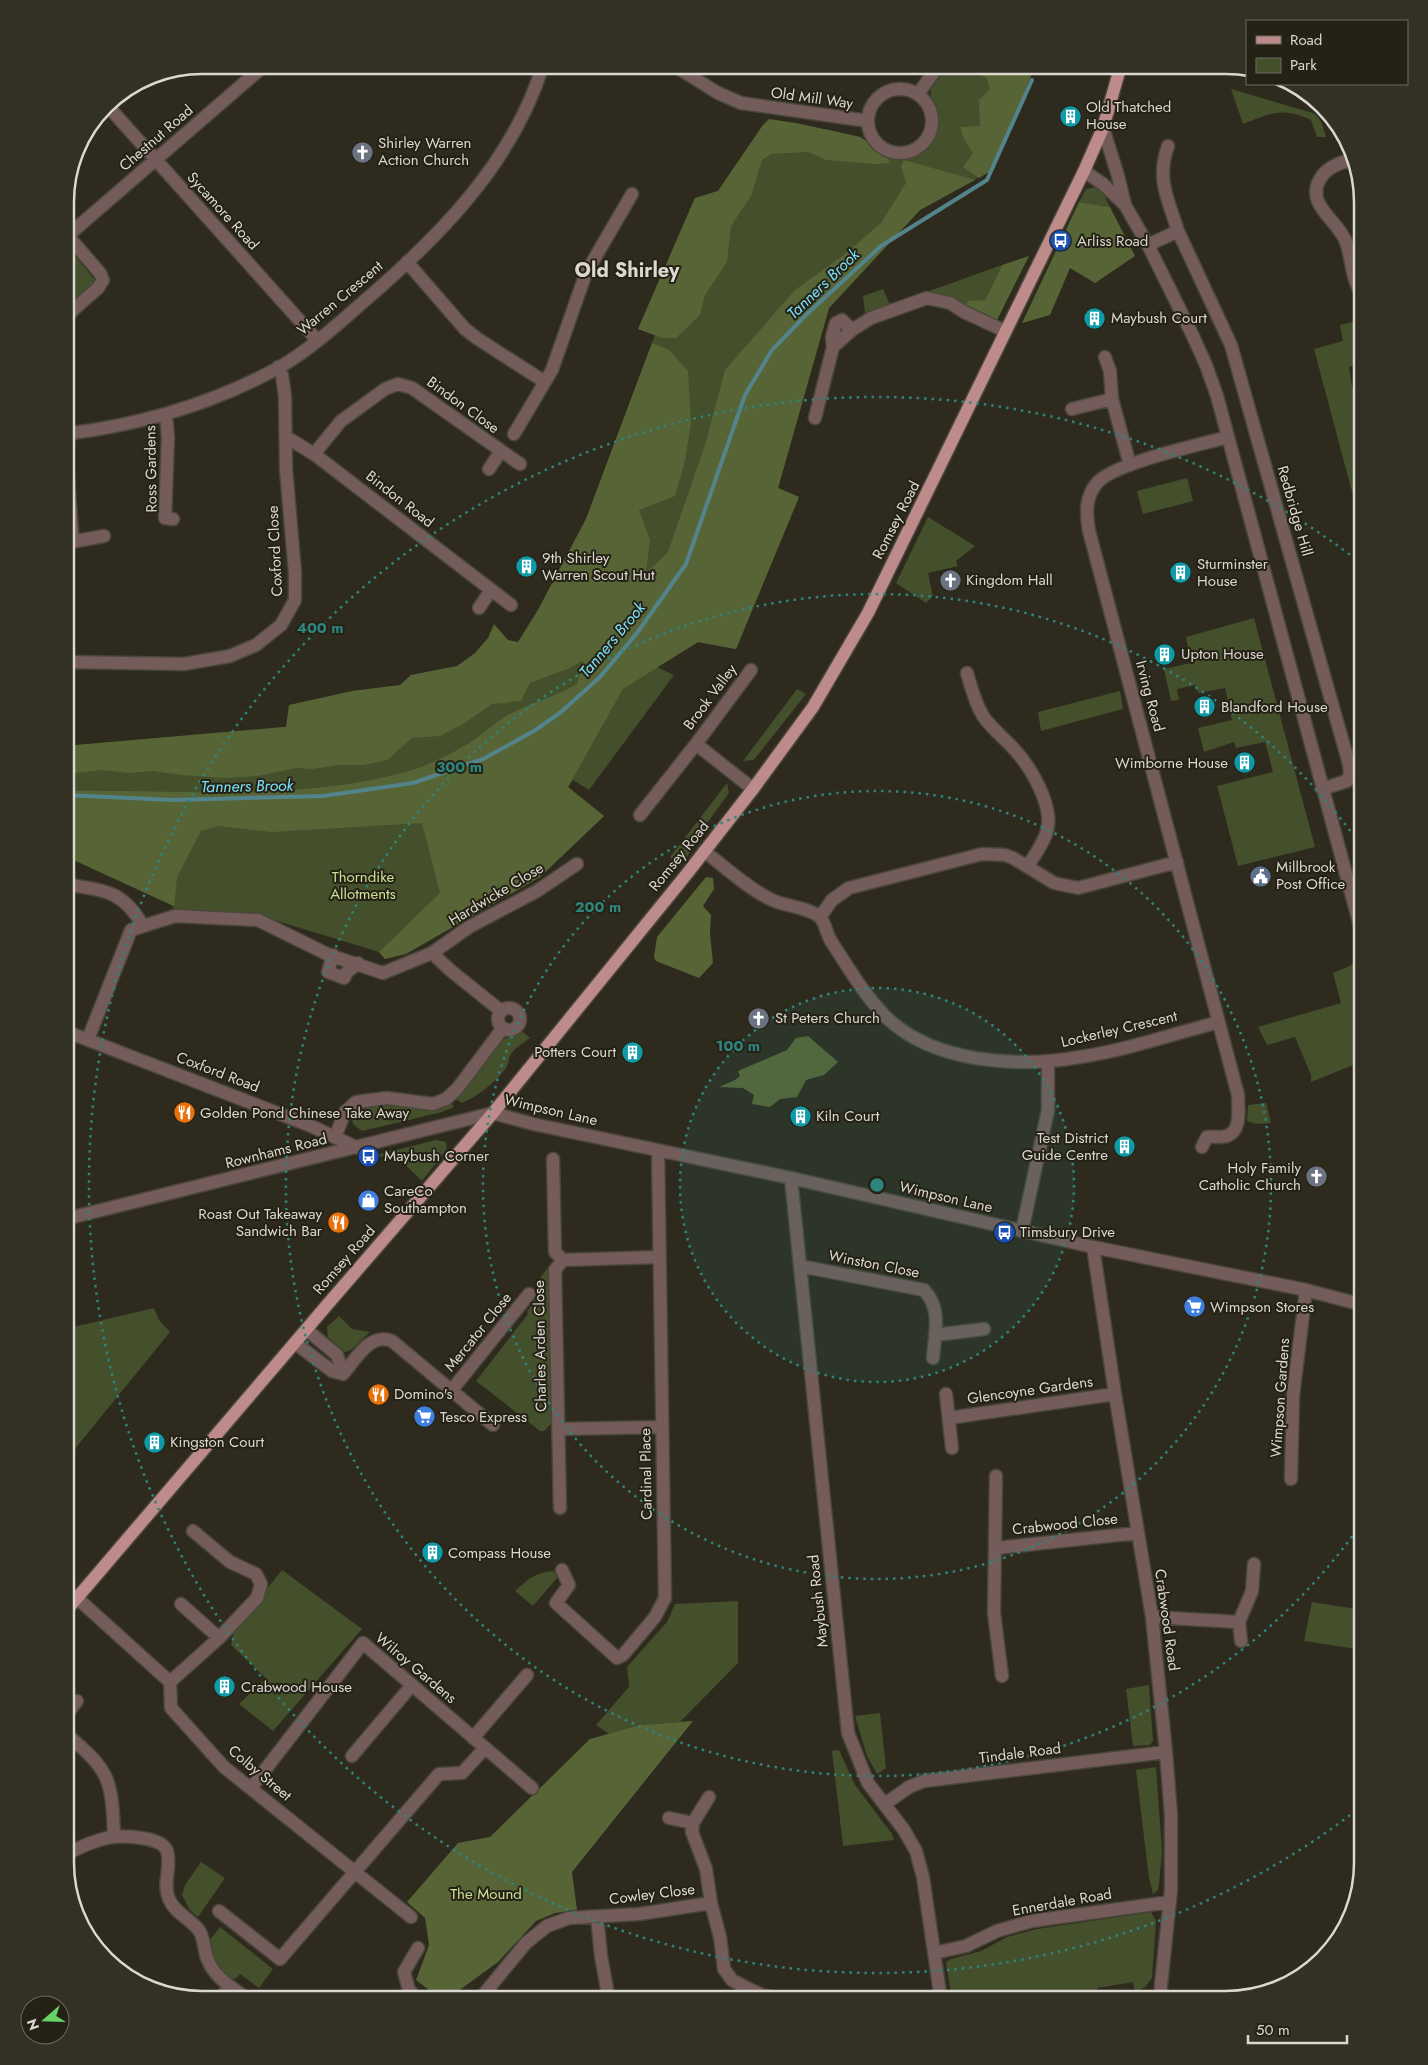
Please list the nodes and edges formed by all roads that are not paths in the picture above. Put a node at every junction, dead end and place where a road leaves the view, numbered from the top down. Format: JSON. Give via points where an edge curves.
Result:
{"nodes":[{"id":1,"x":255,"y":74,"type":"edge"},
{"id":2,"x":540,"y":74,"type":"edge"},
{"id":3,"x":687,"y":74,"type":"edge"},
{"id":4,"x":932,"y":74,"type":"edge"},
{"id":5,"x":1118,"y":74,"type":"edge"},
{"id":6,"x":918,"y":94,"type":"junction"},
{"id":7,"x":112,"y":111,"type":"edge"},
{"id":8,"x":868,"y":121,"type":"junction"},
{"id":9,"x":1103,"y":128,"type":"junction"},
{"id":10,"x":1168,"y":146,"type":"dead end"},
{"id":11,"x":155,"y":160,"type":"junction"},
{"id":12,"x":1348,"y":161,"type":"edge"},
{"id":13,"x":1084,"y":171,"type":"junction"},
{"id":14,"x":632,"y":194,"type":"dead end"},
{"id":15,"x":1125,"y":205,"type":"junction"},
{"id":16,"x":74,"y":230,"type":"edge"},
{"id":17,"x":1178,"y":231,"type":"junction"},
{"id":18,"x":74,"y":245,"type":"edge"},
{"id":19,"x":1148,"y":245,"type":"junction"},
{"id":20,"x":407,"y":262,"type":"junction"},
{"id":21,"x":1354,"y":277,"type":"edge"},
{"id":22,"x":74,"y":309,"type":"edge"},
{"id":23,"x":1005,"y":331,"type":"junction"},
{"id":24,"x":317,"y":340,"type":"junction"},
{"id":25,"x":1105,"y":357,"type":"dead end"},
{"id":26,"x":278,"y":367,"type":"junction"},
{"id":27,"x":545,"y":382,"type":"junction"},
{"id":28,"x":1112,"y":399,"type":"junction"},
{"id":29,"x":1072,"y":410,"type":"dead end"},
{"id":30,"x":166,"y":414,"type":"junction"},
{"id":31,"x":814,"y":418,"type":"dead end"},
{"id":32,"x":74,"y":433,"type":"edge"},
{"id":33,"x":514,"y":434,"type":"dead end"},
{"id":34,"x":286,"y":437,"type":"junction"},
{"id":35,"x":1228,"y":437,"type":"junction"},
{"id":36,"x":501,"y":451,"type":"junction"},
{"id":37,"x":314,"y":454,"type":"junction"},
{"id":38,"x":520,"y":464,"type":"dead end"},
{"id":39,"x":1130,"y":465,"type":"junction"},
{"id":40,"x":489,"y":469,"type":"dead end"},
{"id":41,"x":173,"y":519,"type":"dead end"},
{"id":42,"x":104,"y":536,"type":"dead end"},
{"id":43,"x":74,"y":541,"type":"edge"},
{"id":44,"x":491,"y":590,"type":"junction"},
{"id":45,"x":511,"y":605,"type":"dead end"},
{"id":46,"x":479,"y":608,"type":"dead end"},
{"id":47,"x":74,"y":662,"type":"edge"},
{"id":48,"x":751,"y":670,"type":"dead end"},
{"id":49,"x":967,"y":673,"type":"dead end"},
{"id":50,"x":696,"y":744,"type":"junction"},
{"id":51,"x":753,"y":789,"type":"junction"},
{"id":52,"x":1322,"y":789,"type":"junction"},
{"id":53,"x":640,"y":815,"type":"dead end"},
{"id":54,"x":704,"y":851,"type":"junction"},
{"id":55,"x":1177,"y":862,"type":"junction"},
{"id":56,"x":577,"y":864,"type":"dead end"},
{"id":57,"x":1028,"y":866,"type":"junction"},
{"id":58,"x":74,"y":886,"type":"edge"},
{"id":59,"x":1354,"y":886,"type":"edge"},
{"id":60,"x":1348,"y":887,"type":"junction"},
{"id":61,"x":1354,"y":907,"type":"edge"},
{"id":62,"x":820,"y":917,"type":"junction"},
{"id":63,"x":143,"y":926,"type":"junction"},
{"id":64,"x":432,"y":953,"type":"junction"},
{"id":65,"x":333,"y":955,"type":"junction"},
{"id":66,"x":358,"y":963,"type":"junction"},
{"id":67,"x":501,"y":1011,"type":"junction"},
{"id":68,"x":1219,"y":1022,"type":"junction"},
{"id":69,"x":504,"y":1028,"type":"junction"},
{"id":70,"x":74,"y":1034,"type":"edge"},
{"id":71,"x":88,"y":1039,"type":"junction"},
{"id":72,"x":1048,"y":1061,"type":"junction"},
{"id":73,"x":494,"y":1113,"type":"junction"},
{"id":74,"x":335,"y":1137,"type":"junction"},
{"id":75,"x":1202,"y":1147,"type":"dead end"},
{"id":76,"x":358,"y":1148,"type":"junction"},
{"id":77,"x":658,"y":1151,"type":"junction"},
{"id":78,"x":554,"y":1159,"type":"dead end"},
{"id":79,"x":792,"y":1178,"type":"junction"},
{"id":80,"x":74,"y":1217,"type":"edge"},
{"id":81,"x":1022,"y":1231,"type":"junction"},
{"id":82,"x":1093,"y":1247,"type":"junction"},
{"id":83,"x":659,"y":1257,"type":"junction"},
{"id":84,"x":563,"y":1260,"type":"junction"},
{"id":85,"x":800,"y":1266,"type":"junction"},
{"id":86,"x":1306,"y":1290,"type":"junction"},
{"id":87,"x":529,"y":1294,"type":"dead end"},
{"id":88,"x":1354,"y":1303,"type":"edge"},
{"id":89,"x":984,"y":1329,"type":"dead end"},
{"id":90,"x":307,"y":1330,"type":"junction"},
{"id":91,"x":935,"y":1335,"type":"junction"},
{"id":92,"x":295,"y":1343,"type":"junction"},
{"id":93,"x":933,"y":1358,"type":"dead end"},
{"id":94,"x":343,"y":1374,"type":"junction"},
{"id":95,"x":451,"y":1391,"type":"junction"},
{"id":96,"x":946,"y":1394,"type":"dead end"},
{"id":97,"x":1115,"y":1394,"type":"junction"},
{"id":98,"x":949,"y":1418,"type":"junction"},
{"id":99,"x":493,"y":1425,"type":"dead end"},
{"id":100,"x":662,"y":1427,"type":"junction"},
{"id":101,"x":558,"y":1429,"type":"junction"},
{"id":102,"x":952,"y":1448,"type":"dead end"},
{"id":103,"x":996,"y":1476,"type":"dead end"},
{"id":104,"x":1291,"y":1479,"type":"dead end"},
{"id":105,"x":560,"y":1508,"type":"dead end"},
{"id":106,"x":193,"y":1531,"type":"dead end"},
{"id":107,"x":1137,"y":1533,"type":"junction"},
{"id":108,"x":996,"y":1548,"type":"junction"},
{"id":109,"x":1254,"y":1564,"type":"dead end"},
{"id":110,"x":562,"y":1570,"type":"dead end"},
{"id":111,"x":77,"y":1598,"type":"junction"},
{"id":112,"x":74,"y":1602,"type":"edge"},
{"id":113,"x":181,"y":1604,"type":"dead end"},
{"id":114,"x":1152,"y":1617,"type":"junction"},
{"id":115,"x":1239,"y":1622,"type":"junction"},
{"id":116,"x":219,"y":1638,"type":"junction"},
{"id":117,"x":1241,"y":1641,"type":"dead end"},
{"id":118,"x":527,"y":1675,"type":"dead end"},
{"id":119,"x":1002,"y":1676,"type":"dead end"},
{"id":120,"x":170,"y":1682,"type":"junction"},
{"id":121,"x":412,"y":1685,"type":"junction"},
{"id":122,"x":77,"y":1701,"type":"dead end"},
{"id":123,"x":74,"y":1705,"type":"edge"},
{"id":124,"x":473,"y":1738,"type":"junction"},
{"id":125,"x":74,"y":1741,"type":"edge"},
{"id":126,"x":485,"y":1748,"type":"junction"},
{"id":127,"x":1166,"y":1752,"type":"junction"},
{"id":128,"x":352,"y":1756,"type":"dead end"},
{"id":129,"x":251,"y":1788,"type":"junction"},
{"id":130,"x":532,"y":1788,"type":"dead end"},
{"id":131,"x":710,"y":1797,"type":"dead end"},
{"id":132,"x":885,"y":1804,"type":"junction"},
{"id":133,"x":669,"y":1818,"type":"dead end"},
{"id":134,"x":692,"y":1824,"type":"junction"},
{"id":135,"x":114,"y":1837,"type":"junction"},
{"id":136,"x":74,"y":1851,"type":"edge"},
{"id":137,"x":356,"y":1872,"type":"junction"},
{"id":138,"x":1170,"y":1902,"type":"junction"},
{"id":139,"x":711,"y":1903,"type":"junction"},
{"id":140,"x":218,"y":1911,"type":"dead end"},
{"id":141,"x":597,"y":1916,"type":"junction"},
{"id":142,"x":411,"y":1917,"type":"dead end"},
{"id":143,"x":418,"y":1948,"type":"dead end"},
{"id":144,"x":934,"y":1953,"type":"junction"},
{"id":145,"x":230,"y":1986,"type":"junction"},
{"id":146,"x":226,"y":1991,"type":"edge"},
{"id":147,"x":237,"y":1991,"type":"edge"},
{"id":148,"x":411,"y":1991,"type":"edge"},
{"id":149,"x":487,"y":1991,"type":"edge"},
{"id":150,"x":607,"y":1991,"type":"edge"},
{"id":151,"x":751,"y":1991,"type":"edge"},
{"id":152,"x":940,"y":1991,"type":"edge"},
{"id":153,"x":1162,"y":1991,"type":"edge"}],
"edges":[{"from":1,"to":11,"type":"street","name":"Chestnut Road"},
{"from":2,"to":20,"type":"street","name":"Warren Crescent","via":[[502,153],[466,200]]},
{"from":3,"to":8,"type":"street","name":"Old Mill Way","via":[[718,93],[751,106]]},
{"from":4,"to":6,"type":"street"},
{"from":5,"to":9,"type":"main road","name":"Romsey Road"},
{"from":6,"to":8,"type":"street","name":"Old Mill Way","via":[[897,89],[886,92],[872,104]]},
{"from":6,"to":8,"type":"street","name":"Old Mill Way","via":[[929,106],[932,128],[917,149],[899,154],[881,148],[869,132]]},
{"from":7,"to":11,"type":"street","name":"Sycamore Road"},
{"from":9,"to":13,"type":"main road","name":"Romsey Road"},
{"from":9,"to":15,"type":"street"},
{"from":10,"to":17,"type":"street","name":"Redbridge Hill","via":[[1162,162],[1162,180]]},
{"from":11,"to":16,"type":"street","name":"Chestnut Road"},
{"from":11,"to":24,"type":"street","name":"Sycamore Road"},
{"from":12,"to":21,"type":"street","via":[[1322,175],[1316,185],[1316,196],[1346,240]]},
{"from":13,"to":15,"type":"street"},
{"from":13,"to":23,"type":"main road","name":"Romsey Road"},
{"from":14,"to":27,"type":"street","via":[[586,273]]},
{"from":15,"to":19,"type":"street"},
{"from":17,"to":19,"type":"street"},
{"from":17,"to":52,"type":"street","name":"Redbridge Hill","via":[[1232,345],[1349,764],[1347,782]]},
{"from":18,"to":22,"type":"street","name":"Chestnut Road","via":[[103,280]]},
{"from":19,"to":35,"type":"street","via":[[1206,365]]},
{"from":20,"to":24,"type":"street","name":"Warren Crescent"},
{"from":20,"to":27,"type":"street","via":[[466,329]]},
{"from":23,"to":31,"type":"street","via":[[950,303],[927,298],[871,318],[834,347]]},
{"from":23,"to":51,"type":"main road","name":"Romsey Road","via":[[868,613],[813,707]]},
{"from":24,"to":26,"type":"street","name":"Warren Crescent"},
{"from":25,"to":28,"type":"street","via":[[1110,371]]},
{"from":26,"to":30,"type":"street","name":"Warren Crescent","via":[[228,391]]},
{"from":26,"to":34,"type":"street","name":"Coxford Close","via":[[284,382]]},
{"from":27,"to":33,"type":"street"},
{"from":28,"to":29,"type":"street"},
{"from":28,"to":39,"type":"street"},
{"from":30,"to":32,"type":"street","name":"Warren Crescent"},
{"from":30,"to":41,"type":"street","name":"Ross Gardens","via":[[165,518]]},
{"from":34,"to":37,"type":"street","name":"Bindon Road"},
{"from":34,"to":47,"type":"street","name":"Coxford Close","via":[[295,600],[281,625],[256,645],[230,656],[184,664]]},
{"from":35,"to":39,"type":"street","name":"Irving Road"},
{"from":35,"to":52,"type":"street"},
{"from":36,"to":37,"type":"street","name":"Bindon Close","via":[[412,388],[398,384],[385,389],[341,421]]},
{"from":36,"to":38,"type":"street","name":"Bindon Close"},
{"from":36,"to":40,"type":"street","name":"Bindon Close"},
{"from":37,"to":44,"type":"street","name":"Bindon Road"},
{"from":39,"to":55,"type":"street","name":"Irving Road","via":[[1115,470],[1098,482],[1088,497],[1087,521]]},
{"from":42,"to":43,"type":"street"},
{"from":44,"to":45,"type":"street","name":"Bindon Road"},
{"from":44,"to":46,"type":"street"},
{"from":48,"to":50,"type":"street","name":"Brook Valley"},
{"from":49,"to":57,"type":"street","via":[[983,715],[1025,762],[1044,800],[1048,814],[1047,832]]},
{"from":50,"to":51,"type":"street","name":"Brook Valley"},
{"from":50,"to":53,"type":"street","name":"Brook Valley"},
{"from":51,"to":54,"type":"main road","name":"Romsey Road"},
{"from":52,"to":60,"type":"street"},
{"from":54,"to":62,"type":"street","via":[[768,898]]},
{"from":54,"to":73,"type":"main road","name":"Romsey Road"},
{"from":55,"to":57,"type":"street","via":[[1078,888],[1054,883]]},
{"from":55,"to":68,"type":"street","name":"Irving Road"},
{"from":56,"to":64,"type":"street","name":"Hardwicke Close","via":[[469,927]]},
{"from":57,"to":62,"type":"street","via":[[1004,855],[971,856],[849,888],[832,900]]},
{"from":58,"to":63,"type":"street","via":[[120,897]]},
{"from":59,"to":60,"type":"street"},
{"from":60,"to":61,"type":"street"},
{"from":62,"to":72,"type":"street","name":"Lockerley Crescent","via":[[831,940],[870,998],[908,1034],[946,1051],[973,1058]]},
{"from":63,"to":65,"type":"street","name":"Hardwicke Close","via":[[175,916],[258,920]]},
{"from":63,"to":71,"type":"street","via":[[131,930]]},
{"from":64,"to":66,"type":"street","name":"Hardwicke Close","via":[[383,972]]},
{"from":64,"to":67,"type":"street"},
{"from":65,"to":66,"type":"street","name":"Hardwicke Close"},
{"from":65,"to":66,"type":"street","via":[[328,972],[344,978]]},
{"from":67,"to":69,"type":"street","via":[[498,1021]]},
{"from":67,"to":69,"type":"street","via":[[512,1008],[520,1018],[516,1027]]},
{"from":68,"to":72,"type":"street","name":"Lockerley Crescent","via":[[1090,1056]]},
{"from":68,"to":75,"type":"street","name":"Irving Road","via":[[1238,1095],[1237,1123],[1233,1132],[1225,1136],[1207,1137]]},
{"from":69,"to":74,"type":"street","via":[[446,1099],[433,1104],[387,1098],[356,1102],[345,1112]]},
{"from":70,"to":71,"type":"street","name":"Coxford Road"},
{"from":71,"to":74,"type":"street","name":"Coxford Road"},
{"from":72,"to":81,"type":"street","via":[[1048,1110]]},
{"from":73,"to":76,"type":"street","name":"Rownhams Road"},
{"from":73,"to":77,"type":"street","name":"Wimpson Lane"},
{"from":73,"to":90,"type":"main road","name":"Romsey Road"},
{"from":74,"to":76,"type":"street","name":"Coxford Road"},
{"from":76,"to":80,"type":"street","name":"Rownhams Road"},
{"from":77,"to":79,"type":"street","name":"Wimpson Lane"},
{"from":77,"to":83,"type":"street","name":"Cardinal Place"},
{"from":78,"to":84,"type":"street","via":[[555,1252]]},
{"from":79,"to":81,"type":"street","name":"Wimpson Lane"},
{"from":79,"to":85,"type":"street","name":"Maybush Road"},
{"from":81,"to":82,"type":"street","name":"Wimpson Lane"},
{"from":82,"to":86,"type":"street","name":"Wimpson Lane"},
{"from":82,"to":97,"type":"street","name":"Crabwood Road"},
{"from":83,"to":84,"type":"street"},
{"from":83,"to":100,"type":"street","name":"Cardinal Place"},
{"from":84,"to":101,"type":"street","name":"Charles Arden Close","via":[[555,1270]]},
{"from":85,"to":91,"type":"street","name":"Winston Close","via":[[924,1290],[932,1299],[936,1315]]},
{"from":85,"to":132,"type":"street","name":"Maybush Road","via":[[848,1733],[868,1783]]},
{"from":86,"to":88,"type":"street","name":"Wimpson Lane"},
{"from":86,"to":104,"type":"street","name":"Wimpson Gardens","via":[[1293,1396]]},
{"from":87,"to":95,"type":"street","name":"Mercator Close"},
{"from":89,"to":91,"type":"street"},
{"from":90,"to":92,"type":"main road","name":"Romsey Road"},
{"from":90,"to":94,"type":"street","via":[[337,1356]]},
{"from":91,"to":93,"type":"street","name":"Winston Close"},
{"from":92,"to":94,"type":"street","via":[[332,1371]]},
{"from":92,"to":111,"type":"main road","name":"Romsey Road"},
{"from":94,"to":95,"type":"street","name":"Mercator Close","via":[[373,1340],[383,1337]]},
{"from":95,"to":99,"type":"street","name":"Mercator Close"},
{"from":96,"to":98,"type":"street","name":"Glencoyne Gardens"},
{"from":97,"to":98,"type":"street","name":"Glencoyne Gardens"},
{"from":97,"to":107,"type":"street","name":"Crabwood Road"},
{"from":98,"to":102,"type":"street","name":"Glencoyne Gardens"},
{"from":100,"to":101,"type":"street"},
{"from":100,"to":110,"type":"street","name":"Cardinal Place","via":[[665,1598],[656,1617],[623,1656],[617,1658],[556,1603],[569,1585]]},
{"from":101,"to":105,"type":"street","name":"Charles Arden Close"},
{"from":103,"to":108,"type":"street","name":"Crabwood Close"},
{"from":106,"to":116,"type":"street","via":[[230,1562],[256,1574],[261,1584],[258,1598]]},
{"from":107,"to":108,"type":"street","name":"Crabwood Close"},
{"from":107,"to":114,"type":"street","name":"Crabwood Road"},
{"from":108,"to":119,"type":"street","name":"Crabwood Close","via":[[994,1613]]},
{"from":109,"to":115,"type":"street","via":[[1252,1591]]},
{"from":111,"to":112,"type":"main road","name":"Romsey Road"},
{"from":111,"to":120,"type":"street"},
{"from":113,"to":116,"type":"street"},
{"from":114,"to":115,"type":"street"},
{"from":114,"to":127,"type":"street","name":"Crabwood Road"},
{"from":115,"to":117,"type":"street"},
{"from":116,"to":120,"type":"street"},
{"from":118,"to":124,"type":"street"},
{"from":120,"to":129,"type":"street","name":"Colby Street","via":[[171,1708],[224,1766]]},
{"from":121,"to":124,"type":"street","name":"Wilroy Gardens"},
{"from":121,"to":128,"type":"street"},
{"from":121,"to":129,"type":"street","name":"Wilroy Gardens","via":[[363,1643]]},
{"from":122,"to":123,"type":"street"},
{"from":124,"to":126,"type":"street","name":"Wilroy Gardens"},
{"from":125,"to":135,"type":"street","via":[[105,1772],[112,1794]]},
{"from":126,"to":130,"type":"street","name":"Wilroy Gardens"},
{"from":126,"to":137,"type":"street","via":[[462,1773],[439,1774]]},
{"from":127,"to":132,"type":"street","name":"Tindale Road","via":[[924,1781]]},
{"from":127,"to":138,"type":"street","name":"Crabwood Road","via":[[1171,1815]]},
{"from":129,"to":137,"type":"street","name":"Colby Street"},
{"from":131,"to":134,"type":"street"},
{"from":132,"to":144,"type":"street","name":"Maybush Road","via":[[916,1851]]},
{"from":133,"to":134,"type":"street"},
{"from":134,"to":139,"type":"street","name":"Cowley Close","via":[[706,1869]]},
{"from":135,"to":136,"type":"street"},
{"from":135,"to":145,"type":"street","via":[[146,1839],[166,1848],[169,1861],[165,1888],[169,1900],[200,1932],[210,1966]]},
{"from":137,"to":140,"type":"street","via":[[280,1959]]},
{"from":137,"to":142,"type":"street","name":"Colby Street"},
{"from":138,"to":144,"type":"street","name":"Ennerdale Road","via":[[1032,1921],[997,1931],[966,1946]]},
{"from":138,"to":153,"type":"street","name":"Crabwood Road"},
{"from":139,"to":141,"type":"street","name":"Cowley Close","via":[[640,1914]]},
{"from":139,"to":151,"type":"street","name":"Cowley Close","via":[[724,1969],[732,1980]]},
{"from":141,"to":149,"type":"street","name":"Cowley Close","via":[[569,1918],[547,1926],[526,1944]]},
{"from":141,"to":150,"type":"street","name":"Cowley Close"},
{"from":143,"to":148,"type":"street","via":[[404,1972]]},
{"from":144,"to":152,"type":"street","name":"Maybush Road"},
{"from":145,"to":146,"type":"street"},
{"from":145,"to":147,"type":"street"}]}
